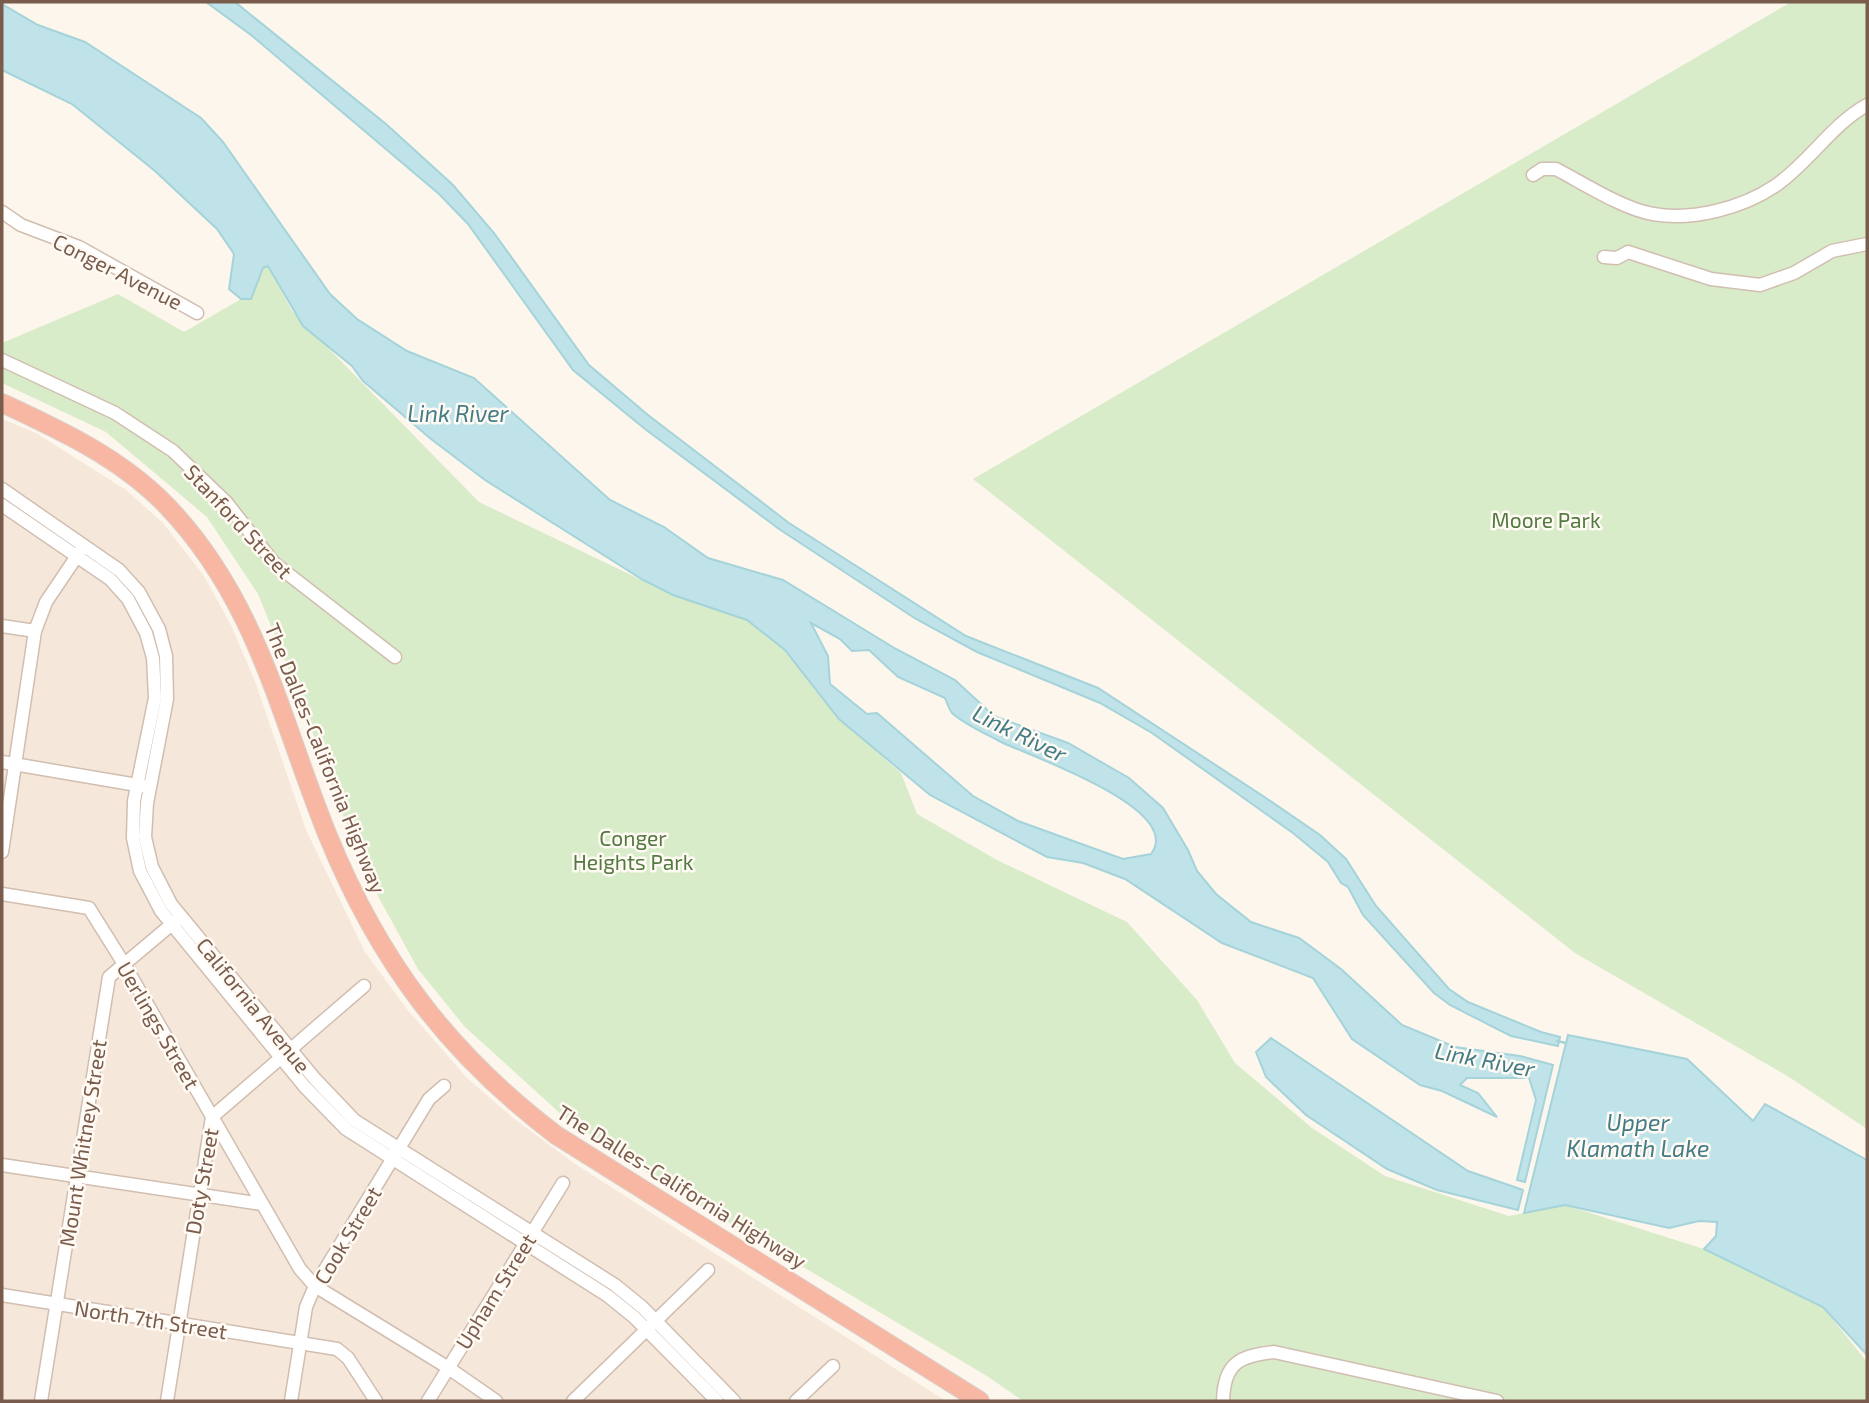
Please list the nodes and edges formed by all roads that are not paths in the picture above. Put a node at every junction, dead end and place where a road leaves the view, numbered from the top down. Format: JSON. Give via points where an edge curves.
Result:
{"nodes":[{"id":1,"x":1867,"y":105,"type":"edge"},
{"id":2,"x":1533,"y":175,"type":"dead end"},
{"id":3,"x":2,"y":212,"type":"edge"},
{"id":4,"x":1867,"y":244,"type":"edge"},
{"id":5,"x":1604,"y":257,"type":"dead end"},
{"id":6,"x":197,"y":313,"type":"dead end"},
{"id":7,"x":2,"y":360,"type":"edge"},
{"id":8,"x":2,"y":403,"type":"edge"},
{"id":9,"x":2,"y":489,"type":"edge"},
{"id":10,"x":2,"y":505,"type":"edge"},
{"id":11,"x":82,"y":550,"type":"junction"},
{"id":12,"x":2,"y":626,"type":"edge"},
{"id":13,"x":35,"y":631,"type":"junction"},
{"id":14,"x":395,"y":657,"type":"dead end"},
{"id":15,"x":8,"y":763,"type":"edge"},
{"id":16,"x":144,"y":786,"type":"junction"},
{"id":17,"x":2,"y":852,"type":"edge"},
{"id":18,"x":2,"y":894,"type":"edge"},
{"id":19,"x":177,"y":920,"type":"junction"},
{"id":20,"x":124,"y":964,"type":"junction"},
{"id":21,"x":364,"y":986,"type":"dead end"},
{"id":22,"x":286,"y":1054,"type":"junction"},
{"id":23,"x":444,"y":1086,"type":"dead end"},
{"id":24,"x":212,"y":1117,"type":"junction"},
{"id":25,"x":395,"y":1156,"type":"junction"},
{"id":26,"x":2,"y":1164,"type":"edge"},
{"id":27,"x":77,"y":1176,"type":"junction"},
{"id":28,"x":563,"y":1182,"type":"dead end"},
{"id":29,"x":198,"y":1194,"type":"junction"},
{"id":30,"x":262,"y":1204,"type":"junction"},
{"id":31,"x":528,"y":1239,"type":"junction"},
{"id":32,"x":708,"y":1270,"type":"dead end"},
{"id":33,"x":315,"y":1286,"type":"junction"},
{"id":34,"x":2,"y":1295,"type":"edge"},
{"id":35,"x":56,"y":1305,"type":"junction"},
{"id":36,"x":178,"y":1324,"type":"junction"},
{"id":37,"x":651,"y":1325,"type":"junction"},
{"id":38,"x":302,"y":1341,"type":"junction"},
{"id":39,"x":833,"y":1366,"type":"dead end"},
{"id":40,"x":447,"y":1367,"type":"junction"},
{"id":41,"x":41,"y":1401,"type":"edge"},
{"id":42,"x":167,"y":1401,"type":"edge"},
{"id":43,"x":291,"y":1401,"type":"edge"},
{"id":44,"x":376,"y":1401,"type":"edge"},
{"id":45,"x":428,"y":1401,"type":"edge"},
{"id":46,"x":496,"y":1401,"type":"edge"},
{"id":47,"x":573,"y":1401,"type":"edge"},
{"id":48,"x":717,"y":1401,"type":"edge"},
{"id":49,"x":734,"y":1401,"type":"edge"},
{"id":50,"x":796,"y":1401,"type":"edge"},
{"id":51,"x":980,"y":1401,"type":"edge"},
{"id":52,"x":1223,"y":1401,"type":"edge"},
{"id":53,"x":1497,"y":1401,"type":"edge"}],
"edges":[{"from":1,"to":2,"type":"street","via":[[1776,186],[1732,206],[1694,215],[1651,214],[1556,169],[1542,169]]},
{"from":3,"to":6,"type":"street","name":"Conger Avenue","via":[[21,225],[79,247]]},
{"from":4,"to":5,"type":"street","via":[[1832,251],[1794,274],[1760,285],[1711,279],[1628,253]]},
{"from":7,"to":14,"type":"street","name":"Stanford Street","via":[[115,413],[173,451],[226,502],[274,563]]},
{"from":8,"to":51,"type":"highway","name":"The Dalles-California Highway","via":[[83,443],[127,472],[165,504],[212,561],[258,646],[327,834],[363,912],[400,976],[459,1050],[556,1135]]},
{"from":9,"to":11,"type":"street","name":"California Avenue"},
{"from":10,"to":11,"type":"street","name":"California Avenue"},
{"from":11,"to":13,"type":"street","via":[[46,602]]},
{"from":11,"to":16,"type":"street","name":"California Avenue","via":[[119,570],[139,592],[162,642],[167,699]]},
{"from":12,"to":13,"type":"street"},
{"from":13,"to":15,"type":"street"},
{"from":15,"to":16,"type":"street"},
{"from":15,"to":17,"type":"street"},
{"from":16,"to":19,"type":"street","name":"California Avenue","via":[[148,852]]},
{"from":18,"to":20,"type":"street","name":"Uerlings Street","via":[[89,908]]},
{"from":19,"to":20,"type":"street","name":"Mount Whitney Street"},
{"from":19,"to":22,"type":"street","name":"California Avenue"},
{"from":20,"to":24,"type":"street","name":"Uerlings Street"},
{"from":20,"to":27,"type":"street","name":"Mount Whitney Street","via":[[109,976]]},
{"from":21,"to":22,"type":"street","name":"Doty Street"},
{"from":22,"to":24,"type":"street","name":"Doty Street"},
{"from":22,"to":25,"type":"street","name":"California Avenue"},
{"from":23,"to":25,"type":"street","name":"Cook Street","via":[[429,1099]]},
{"from":24,"to":29,"type":"street","name":"Doty Street"},
{"from":24,"to":30,"type":"street","name":"Uerlings Street"},
{"from":25,"to":31,"type":"street","name":"California Avenue"},
{"from":25,"to":33,"type":"street","name":"Cook Street"},
{"from":26,"to":27,"type":"street"},
{"from":27,"to":29,"type":"street"},
{"from":27,"to":35,"type":"street","name":"Mount Whitney Street"},
{"from":28,"to":31,"type":"street","name":"Upham Street"},
{"from":29,"to":30,"type":"street"},
{"from":29,"to":36,"type":"street","name":"Doty Street"},
{"from":30,"to":33,"type":"street","name":"Uerlings Street"},
{"from":31,"to":37,"type":"street","name":"California Avenue","via":[[615,1286]]},
{"from":31,"to":40,"type":"street","name":"Upham Street"},
{"from":32,"to":37,"type":"street"},
{"from":33,"to":38,"type":"street","name":"Cook Street","via":[[306,1307]]},
{"from":33,"to":40,"type":"street"},
{"from":34,"to":35,"type":"street","name":"North 7th Street"},
{"from":35,"to":36,"type":"street","name":"North 7th Street"},
{"from":35,"to":41,"type":"street","name":"Mount Whitney Street"},
{"from":36,"to":38,"type":"street","name":"North 7th Street"},
{"from":36,"to":42,"type":"street","name":"Doty Street"},
{"from":37,"to":47,"type":"street"},
{"from":37,"to":48,"type":"street","name":"California Avenue"},
{"from":37,"to":49,"type":"street","name":"California Avenue"},
{"from":38,"to":43,"type":"street","name":"Cook Street"},
{"from":38,"to":44,"type":"street","via":[[337,1349]]},
{"from":39,"to":50,"type":"street"},
{"from":40,"to":45,"type":"street","name":"Upham Street"},
{"from":40,"to":46,"type":"street"},
{"from":52,"to":53,"type":"street","via":[[1223,1383],[1231,1366],[1249,1355],[1274,1352]]}]}
